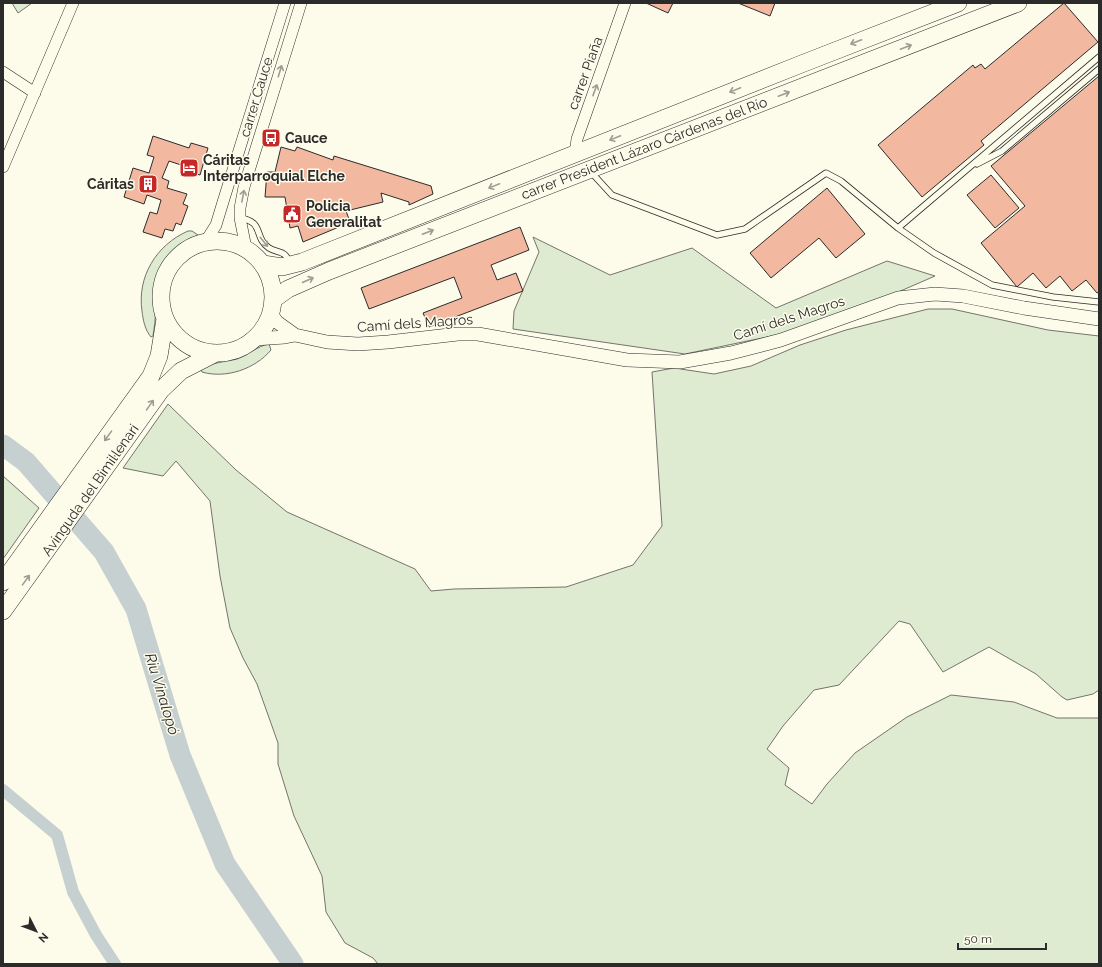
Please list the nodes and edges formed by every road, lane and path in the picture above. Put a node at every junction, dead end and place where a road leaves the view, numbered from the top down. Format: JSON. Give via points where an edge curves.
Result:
{"nodes":[{"id":1,"x":73,"y":3,"type":"edge"},
{"id":2,"x":285,"y":3,"type":"edge"},
{"id":3,"x":301,"y":3,"type":"edge"},
{"id":4,"x":626,"y":3,"type":"edge"},
{"id":5,"x":958,"y":3,"type":"edge"},
{"id":6,"x":1018,"y":3,"type":"edge"},
{"id":7,"x":1099,"y":57,"type":"edge"},
{"id":8,"x":1099,"y":68,"type":"edge"},
{"id":9,"x":3,"y":72,"type":"edge"},
{"id":10,"x":35,"y":93,"type":"junction"},
{"id":11,"x":7,"y":144,"type":"edge"},
{"id":12,"x":575,"y":154,"type":"junction"},
{"id":13,"x":3,"y":167,"type":"edge"},
{"id":14,"x":968,"y":168,"type":"junction"},
{"id":15,"x":589,"y":170,"type":"junction"},
{"id":16,"x":240,"y":218,"type":"junction"},
{"id":17,"x":898,"y":228,"type":"junction"},
{"id":18,"x":206,"y":242,"type":"junction"},
{"id":19,"x":246,"y":248,"type":"junction"},
{"id":20,"x":263,"y":264,"type":"junction"},
{"id":21,"x":290,"y":266,"type":"junction"},
{"id":22,"x":1099,"y":302,"type":"edge"},
{"id":23,"x":272,"y":306,"type":"junction"},
{"id":24,"x":165,"y":319,"type":"junction"},
{"id":25,"x":1099,"y":319,"type":"edge"},
{"id":26,"x":295,"y":335,"type":"junction"},
{"id":27,"x":254,"y":339,"type":"junction"},
{"id":28,"x":216,"y":353,"type":"junction"},
{"id":29,"x":3,"y":582,"type":"edge"},
{"id":30,"x":3,"y":611,"type":"edge"}],
"edges":[{"from":1,"to":10,"type":"street"},
{"from":2,"to":18,"type":"street","name":"carrer Cauce","via":[[216,225]]},
{"from":16,"to":3,"type":"street","name":"carrer Cauce","one_way":true,"via":[[244,187]]},
{"from":12,"to":4,"type":"street","name":"carrer Piaña","one_way":true,"via":[[577,139]]},
{"from":5,"to":12,"type":"main road","name":"carrer President Lázaro Cárdenas del Río","one_way":true},
{"from":15,"to":6,"type":"main road","name":"carrer President Lázaro Cárdenas del Río","one_way":true},
{"from":7,"to":14,"type":"lane"},
{"from":8,"to":14,"type":"lane","via":[[1002,151]]},
{"from":9,"to":10,"type":"street"},
{"from":10,"to":11,"type":"street"},
{"from":11,"to":13,"type":"street"},
{"from":12,"to":21,"type":"main road","name":"carrer President Lázaro Cárdenas del Río","one_way":true},
{"from":14,"to":17,"type":"lane"},
{"from":15,"to":17,"type":"lane","via":[[612,195],[717,235],[745,229],[826,173],[841,181]]},
{"from":23,"to":15,"type":"main road","name":"carrer President Lázaro Cárdenas del Río","one_way":true,"via":[[288,289],[308,280]]},
{"from":16,"to":19,"type":"street","name":"carrer Cauce"},
{"from":16,"to":21,"type":"lane","one_way":true,"via":[[253,222],[265,244],[287,256]]},
{"from":17,"to":22,"type":"lane","via":[[934,253],[992,286]]},
{"from":18,"to":19,"type":"main road","via":[[222,241]]},
{"from":18,"to":24,"type":"main road","via":[[186,250],[168,268],[161,294]]},
{"from":19,"to":20,"type":"main road"},
{"from":20,"to":21,"type":"main road","name":"carrer President Lázaro Cárdenas del Río"},
{"from":20,"to":23,"type":"main road","via":[[271,281]]},
{"from":23,"to":26,"type":"street","name":"Camí dels Magros","via":[[277,322]]},
{"from":23,"to":27,"type":"main road","via":[[267,323]]},
{"from":24,"to":28,"type":"main road","via":[[182,341],[198,350]]},
{"from":24,"to":29,"type":"main road","name":"Avinguda del Bimil·lenari","one_way":true,"via":[[159,356],[151,376]]},
{"from":25,"to":26,"type":"street","name":"Camí dels Magros","via":[[963,296],[935,294],[898,298],[781,340],[731,353],[680,362],[627,360],[478,334],[358,344],[327,342]]},
{"from":26,"to":27,"type":"street","name":"Camí dels Magros"},
{"from":27,"to":28,"type":"main road","via":[[236,350]]},
{"from":30,"to":28,"type":"main road","name":"Avinguda del Bimil·lenari","one_way":true,"via":[[160,390],[180,372]]}]}
